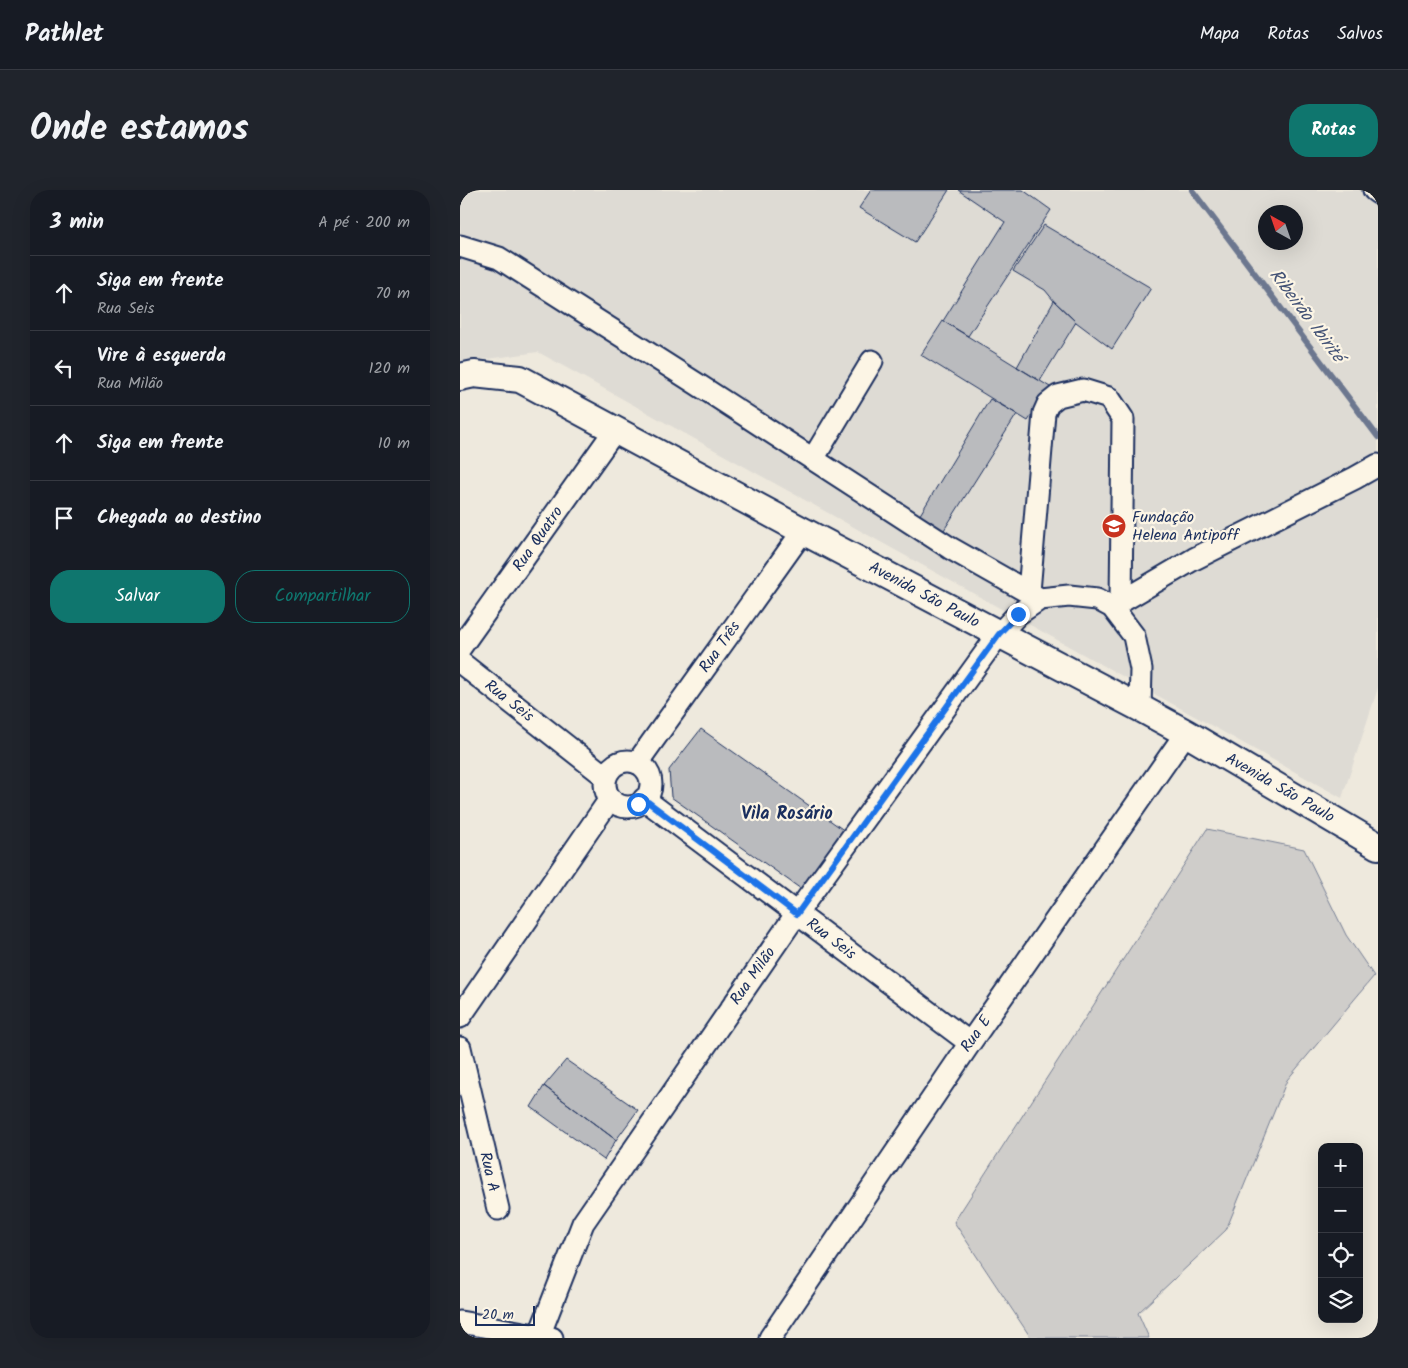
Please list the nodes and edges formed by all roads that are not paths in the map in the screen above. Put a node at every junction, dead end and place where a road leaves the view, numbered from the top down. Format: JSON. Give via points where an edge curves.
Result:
{"nodes":[{"id":1,"x":1374,"y":190,"type":"edge"},
{"id":2,"x":1378,"y":193,"type":"edge"},
{"id":3,"x":460,"y":246,"type":"edge"},
{"id":4,"x":872,"y":361,"type":"dead end"},
{"id":5,"x":460,"y":377,"type":"edge"},
{"id":6,"x":615,"y":430,"type":"junction"},
{"id":7,"x":813,"y":459,"type":"junction"},
{"id":8,"x":1378,"y":465,"type":"edge"},
{"id":9,"x":803,"y":531,"type":"junction"},
{"id":10,"x":1034,"y":595,"type":"junction"},
{"id":11,"x":1117,"y":604,"type":"junction"},
{"id":12,"x":999,"y":634,"type":"junction"},
{"id":13,"x":460,"y":648,"type":"edge"},
{"id":14,"x":460,"y":662,"type":"edge"},
{"id":15,"x":1140,"y":708,"type":"junction"},
{"id":16,"x":1186,"y":733,"type":"junction"},
{"id":17,"x":637,"y":763,"type":"junction"},
{"id":18,"x":606,"y":776,"type":"junction"},
{"id":19,"x":610,"y":799,"type":"junction"},
{"id":20,"x":644,"y":799,"type":"junction"},
{"id":21,"x":1378,"y":846,"type":"edge"},
{"id":22,"x":797,"y":914,"type":"junction"},
{"id":23,"x":460,"y":1017,"type":"edge"},
{"id":24,"x":970,"y":1043,"type":"junction"},
{"id":25,"x":460,"y":1048,"type":"edge"},
{"id":26,"x":498,"y":1209,"type":"dead end"},
{"id":27,"x":460,"y":1322,"type":"edge"},
{"id":28,"x":546,"y":1337,"type":"edge"},
{"id":29,"x":770,"y":1338,"type":"edge"}],
"edges":[{"from":1,"to":2,"type":"street"},
{"from":3,"to":7,"type":"street","via":[[499,258]]},
{"from":4,"to":7,"type":"street"},
{"from":5,"to":6,"type":"main road","name":"Avenida São Paulo","via":[[474,374],[520,379]]},
{"from":6,"to":9,"type":"main road","name":"Avenida São Paulo"},
{"from":6,"to":13,"type":"street","name":"Rua Quatro"},
{"from":7,"to":10,"type":"street","via":[[950,548]]},
{"from":8,"to":11,"type":"street","via":[[1194,559]]},
{"from":9,"to":12,"type":"main road","name":"Avenida São Paulo"},
{"from":9,"to":17,"type":"street","name":"Rua Três"},
{"from":10,"to":11,"type":"street","via":[[1097,598]]},
{"from":10,"to":11,"type":"street","via":[[1044,413],[1048,404],[1058,396],[1083,390],[1109,398],[1123,419]]},
{"from":10,"to":12,"type":"street","name":"Rua Milão"},
{"from":11,"to":15,"type":"street","via":[[1134,636],[1141,669]]},
{"from":12,"to":15,"type":"main road","name":"Avenida São Paulo"},
{"from":12,"to":22,"type":"street","name":"Rua Milão"},
{"from":14,"to":18,"type":"street","name":"Rua Seis"},
{"from":15,"to":16,"type":"main road","name":"Avenida São Paulo"},
{"from":16,"to":21,"type":"main road","name":"Avenida São Paulo"},
{"from":16,"to":24,"type":"street","name":"Rua E"},
{"from":17,"to":18,"type":"street","via":[[619,763]]},
{"from":17,"to":20,"type":"street","via":[[649,775],[651,784]]},
{"from":18,"to":19,"type":"street","via":[[606,792]]},
{"from":19,"to":20,"type":"street","via":[[623,807],[638,804]]},
{"from":19,"to":23,"type":"street"},
{"from":20,"to":22,"type":"street","name":"Rua Seis"},
{"from":22,"to":24,"type":"street","name":"Rua Seis"},
{"from":22,"to":28,"type":"street","name":"Rua Milão","via":[[583,1223]]},
{"from":24,"to":29,"type":"street","name":"Rua E"},
{"from":25,"to":26,"type":"street","name":"Rua A"},
{"from":27,"to":28,"type":"street"}]}
